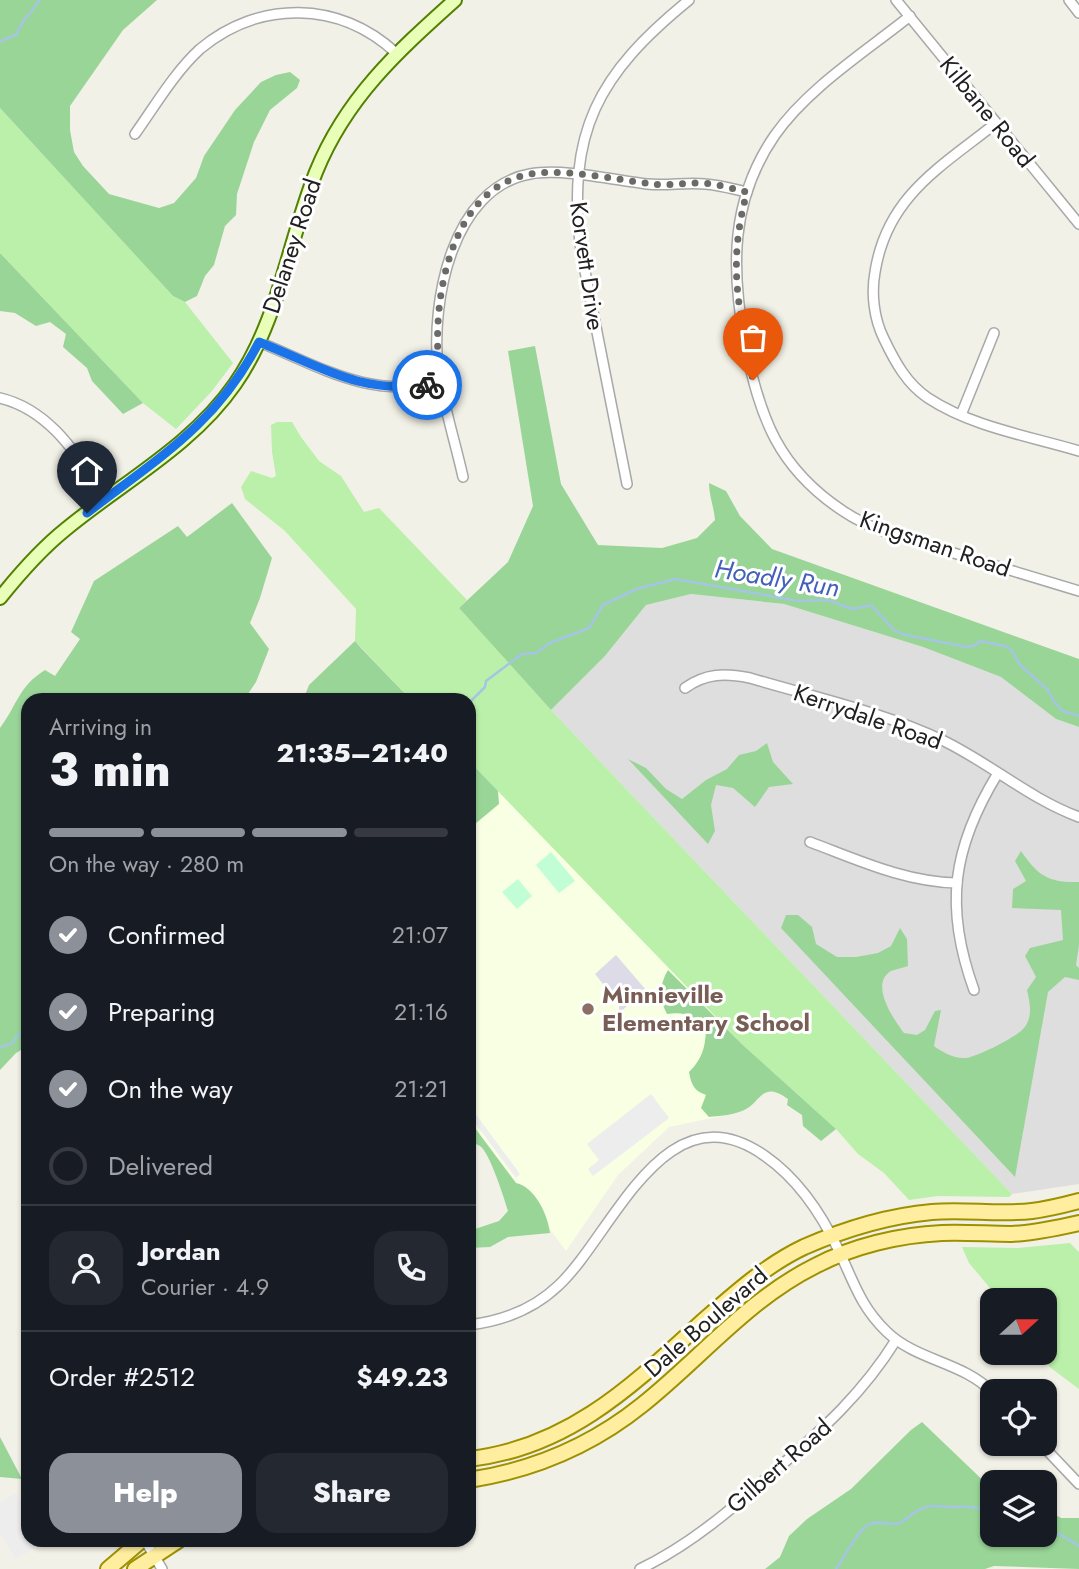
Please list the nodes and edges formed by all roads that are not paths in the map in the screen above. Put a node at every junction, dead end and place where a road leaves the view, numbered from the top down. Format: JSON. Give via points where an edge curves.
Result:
{"nodes":[{"id":1,"x":455,"y":0,"type":"edge"},
{"id":2,"x":689,"y":0,"type":"edge"},
{"id":3,"x":897,"y":0,"type":"edge"},
{"id":4,"x":1069,"y":0,"type":"edge"},
{"id":5,"x":1079,"y":13,"type":"edge"},
{"id":6,"x":910,"y":16,"type":"junction"},
{"id":7,"x":396,"y":53,"type":"junction"},
{"id":8,"x":996,"y":123,"type":"junction"},
{"id":9,"x":135,"y":134,"type":"dead end"},
{"id":10,"x":577,"y":176,"type":"junction"},
{"id":11,"x":747,"y":192,"type":"junction"},
{"id":12,"x":1079,"y":223,"type":"edge"},
{"id":13,"x":994,"y":333,"type":"dead end"},
{"id":14,"x":259,"y":342,"type":"junction"},
{"id":15,"x":441,"y":382,"type":"junction"},
{"id":16,"x":0,"y":398,"type":"edge"},
{"id":17,"x":961,"y":415,"type":"junction"},
{"id":18,"x":1079,"y":451,"type":"edge"},
{"id":19,"x":463,"y":477,"type":"dead end"},
{"id":20,"x":627,"y":484,"type":"dead end"},
{"id":21,"x":107,"y":498,"type":"junction"},
{"id":22,"x":1079,"y":591,"type":"edge"},
{"id":23,"x":0,"y":598,"type":"edge"},
{"id":24,"x":685,"y":688,"type":"dead end"},
{"id":25,"x":998,"y":773,"type":"junction"},
{"id":26,"x":1079,"y":817,"type":"edge"},
{"id":27,"x":810,"y":842,"type":"dead end"},
{"id":28,"x":957,"y":883,"type":"junction"},
{"id":29,"x":974,"y":990,"type":"dead end"},
{"id":30,"x":1079,"y":1201,"type":"edge"},
{"id":31,"x":1079,"y":1223,"type":"edge"},
{"id":32,"x":832,"y":1236,"type":"junction"},
{"id":33,"x":841,"y":1254,"type":"junction"},
{"id":34,"x":476,"y":1324,"type":"edge"},
{"id":35,"x":896,"y":1340,"type":"junction"},
{"id":36,"x":980,"y":1383,"type":"edge"},
{"id":37,"x":1052,"y":1456,"type":"edge"},
{"id":38,"x":476,"y":1457,"type":"edge"},
{"id":39,"x":476,"y":1479,"type":"edge"},
{"id":40,"x":1079,"y":1484,"type":"edge"},
{"id":41,"x":135,"y":1547,"type":"edge"},
{"id":42,"x":148,"y":1547,"type":"edge"},
{"id":43,"x":167,"y":1547,"type":"edge"},
{"id":44,"x":153,"y":1555,"type":"junction"},
{"id":45,"x":108,"y":1569,"type":"edge"},
{"id":46,"x":135,"y":1569,"type":"edge"},
{"id":47,"x":162,"y":1569,"type":"edge"},
{"id":48,"x":640,"y":1569,"type":"edge"}],
"edges":[{"from":1,"to":7,"type":"street","name":"Delaney Road"},
{"from":2,"to":10,"type":"street","name":"Korvett Drive","via":[[639,44],[607,86],[589,125]]},
{"from":3,"to":6,"type":"street","name":"Kilbane Road"},
{"from":4,"to":5,"type":"street"},
{"from":6,"to":8,"type":"street","name":"Kilbane Road"},
{"from":6,"to":11,"type":"street","name":"Kingsman Road","via":[[786,121],[763,155]]},
{"from":7,"to":9,"type":"street","via":[[372,31],[340,16],[303,9],[265,12],[232,25],[198,51]]},
{"from":7,"to":14,"type":"street","name":"Delaney Road","via":[[355,101],[325,151]]},
{"from":8,"to":12,"type":"street","name":"Kilbane Road"},
{"from":8,"to":17,"type":"street","via":[[908,197],[888,226],[874,280],[877,318],[901,372],[926,397]]},
{"from":10,"to":11,"type":"street","via":[[659,185],[713,184]]},
{"from":10,"to":15,"type":"street","via":[[546,172],[522,176],[486,195],[470,213],[452,254],[438,310]]},
{"from":10,"to":20,"type":"street","name":"Korvett Drive","via":[[581,251]]},
{"from":11,"to":22,"type":"street","name":"Kingsman Road","via":[[735,265],[738,307],[758,402],[792,466],[824,498],[870,526]]},
{"from":13,"to":17,"type":"street"},
{"from":14,"to":15,"type":"street","via":[[370,386]]},
{"from":14,"to":21,"type":"street","name":"Delaney Road","via":[[212,413]]},
{"from":15,"to":19,"type":"street"},
{"from":16,"to":21,"type":"street","via":[[28,408],[53,427]]},
{"from":17,"to":18,"type":"street"},
{"from":21,"to":23,"type":"street","name":"Delaney Road","via":[[47,545]]},
{"from":24,"to":25,"type":"street","name":"Kerrydale Road","via":[[717,674],[750,678],[915,729]]},
{"from":25,"to":26,"type":"street","name":"Kerrydale Road","via":[[1043,802]]},
{"from":25,"to":28,"type":"street","via":[[968,833]]},
{"from":27,"to":28,"type":"street","via":[[907,877]]},
{"from":28,"to":29,"type":"street","via":[[958,940]]},
{"from":30,"to":32,"type":"main road","name":"Dale Boulevard","via":[[1031,1211],[909,1215]]},
{"from":31,"to":33,"type":"main road","name":"Dale Boulevard","via":[[1020,1233],[916,1236]]},
{"from":32,"to":33,"type":"street"},
{"from":32,"to":34,"type":"street","via":[[808,1199],[765,1156],[738,1141],[699,1140],[673,1150],[647,1171],[570,1273],[548,1294],[520,1312]]},
{"from":32,"to":38,"type":"main road","name":"Dale Boulevard","via":[[757,1275],[595,1413],[522,1447]]},
{"from":33,"to":35,"type":"street","via":[[863,1303]]},
{"from":33,"to":39,"type":"main road","name":"Dale Boulevard","via":[[766,1296],[613,1427],[554,1458]]},
{"from":35,"to":36,"type":"street","via":[[960,1368]]},
{"from":35,"to":48,"type":"street","name":"Gilbert Road","via":[[873,1376],[835,1418],[703,1531]]},
{"from":37,"to":40,"type":"street"},
{"from":41,"to":45,"type":"main road"},
{"from":42,"to":44,"type":"street"},
{"from":43,"to":44,"type":"main road"},
{"from":44,"to":46,"type":"main road"},
{"from":44,"to":47,"type":"street"}]}
